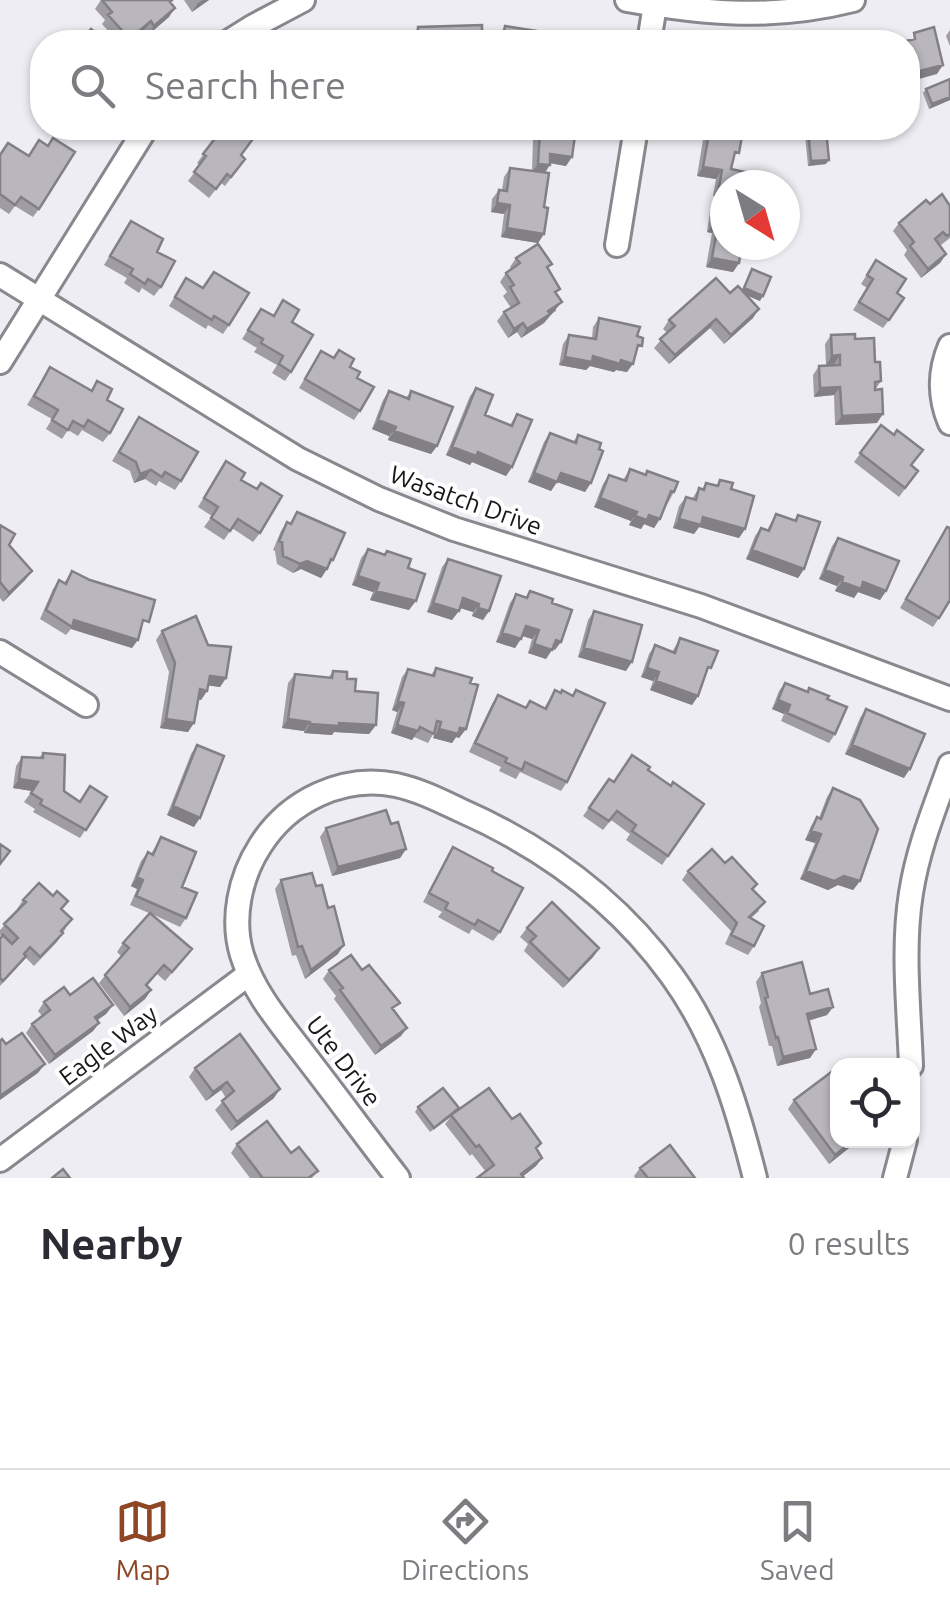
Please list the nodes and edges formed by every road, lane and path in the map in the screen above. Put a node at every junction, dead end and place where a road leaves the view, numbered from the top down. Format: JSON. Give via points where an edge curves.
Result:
{"nodes":[{"id":1,"x":303,"y":0,"type":"edge"},
{"id":2,"x":626,"y":0,"type":"edge"},
{"id":3,"x":853,"y":0,"type":"edge"},
{"id":4,"x":655,"y":5,"type":"junction"},
{"id":5,"x":248,"y":30,"type":"edge"},
{"id":6,"x":651,"y":30,"type":"edge"},
{"id":7,"x":138,"y":140,"type":"edge"},
{"id":8,"x":634,"y":140,"type":"edge"},
{"id":9,"x":617,"y":245,"type":"dead end"},
{"id":10,"x":0,"y":275,"type":"edge"},
{"id":11,"x":38,"y":297,"type":"junction"},
{"id":12,"x":950,"y":346,"type":"edge"},
{"id":13,"x":0,"y":362,"type":"edge"},
{"id":14,"x":950,"y":423,"type":"edge"},
{"id":15,"x":0,"y":652,"type":"edge"},
{"id":16,"x":950,"y":699,"type":"edge"},
{"id":17,"x":86,"y":705,"type":"dead end"},
{"id":18,"x":950,"y":765,"type":"edge"},
{"id":19,"x":249,"y":974,"type":"junction"},
{"id":20,"x":911,"y":1058,"type":"edge"},
{"id":21,"x":903,"y":1148,"type":"edge"},
{"id":22,"x":0,"y":1160,"type":"edge"},
{"id":23,"x":398,"y":1178,"type":"edge"},
{"id":24,"x":755,"y":1178,"type":"edge"},
{"id":25,"x":895,"y":1178,"type":"edge"}],
"edges":[{"from":1,"to":5,"type":"street"},
{"from":2,"to":4,"type":"street"},
{"from":3,"to":4,"type":"street","via":[[760,14]]},
{"from":4,"to":6,"type":"street"},
{"from":7,"to":11,"type":"street"},
{"from":8,"to":9,"type":"street"},
{"from":10,"to":11,"type":"street","name":"Wasatch Drive"},
{"from":11,"to":13,"type":"street"},
{"from":11,"to":16,"type":"street","name":"Wasatch Drive","via":[[298,459],[379,499],[701,606]]},
{"from":12,"to":14,"type":"street","via":[[940,389]]},
{"from":15,"to":17,"type":"street"},
{"from":18,"to":20,"type":"street","via":[[910,895]]},
{"from":19,"to":22,"type":"street","name":"Eagle Way"},
{"from":19,"to":23,"type":"street","name":"Ute Drive"},
{"from":19,"to":24,"type":"street","name":"Ute Drive","via":[[238,927],[243,880],[281,818],[317,795],[352,785],[398,785],[432,797],[557,863],[646,944],[711,1042]]},
{"from":21,"to":25,"type":"street"}]}
